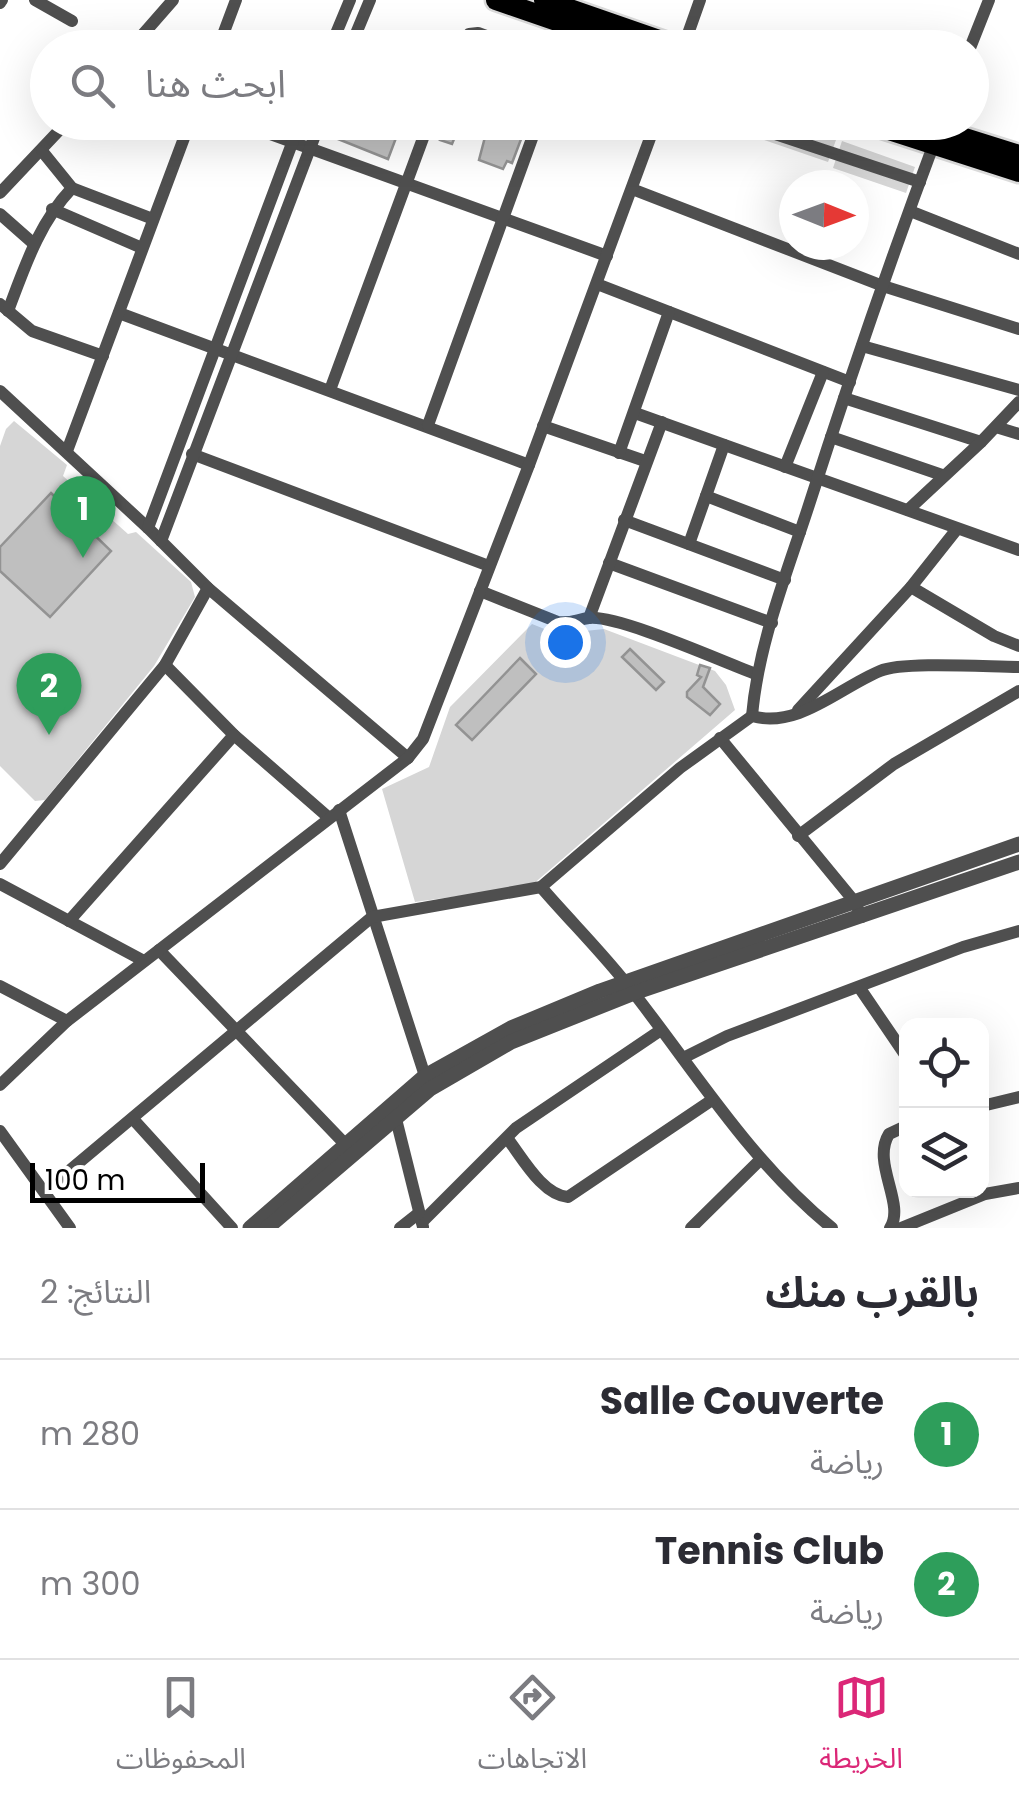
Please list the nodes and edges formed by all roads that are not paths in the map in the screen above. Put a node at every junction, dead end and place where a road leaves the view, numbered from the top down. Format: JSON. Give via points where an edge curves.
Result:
{"nodes":[{"id":1,"x":36,"y":0,"type":"edge"},
{"id":2,"x":173,"y":0,"type":"edge"},
{"id":3,"x":236,"y":0,"type":"edge"},
{"id":4,"x":350,"y":0,"type":"edge"},
{"id":5,"x":370,"y":0,"type":"edge"},
{"id":6,"x":496,"y":0,"type":"edge"},
{"id":7,"x":544,"y":0,"type":"edge"},
{"id":8,"x":700,"y":0,"type":"edge"},
{"id":9,"x":989,"y":0,"type":"edge"},
{"id":10,"x":72,"y":22,"type":"dead end"},
{"id":11,"x":574,"y":26,"type":"junction"},
{"id":12,"x":147,"y":30,"type":"edge"},
{"id":13,"x":225,"y":30,"type":"edge"},
{"id":14,"x":338,"y":30,"type":"edge"},
{"id":15,"x":358,"y":30,"type":"edge"},
{"id":16,"x":573,"y":30,"type":"edge"},
{"id":17,"x":585,"y":30,"type":"edge"},
{"id":18,"x":631,"y":30,"type":"edge"},
{"id":19,"x":689,"y":30,"type":"edge"},
{"id":20,"x":977,"y":30,"type":"edge"},
{"id":21,"x":51,"y":140,"type":"edge"},
{"id":22,"x":183,"y":140,"type":"edge"},
{"id":23,"x":284,"y":140,"type":"edge"},
{"id":24,"x":293,"y":140,"type":"edge"},
{"id":25,"x":312,"y":140,"type":"edge"},
{"id":26,"x":422,"y":140,"type":"edge"},
{"id":27,"x":532,"y":140,"type":"edge"},
{"id":28,"x":650,"y":140,"type":"edge"},
{"id":29,"x":793,"y":140,"type":"edge"},
{"id":30,"x":935,"y":140,"type":"edge"},
{"id":31,"x":954,"y":140,"type":"edge"},
{"id":32,"x":966,"y":140,"type":"edge"},
{"id":33,"x":292,"y":143,"type":"junction"},
{"id":34,"x":308,"y":150,"type":"junction"},
{"id":35,"x":42,"y":151,"type":"junction"},
{"id":36,"x":1019,"y":155,"type":"edge"},
{"id":37,"x":1019,"y":172,"type":"edge"},
{"id":38,"x":920,"y":182,"type":"junction"},
{"id":39,"x":406,"y":183,"type":"junction"},
{"id":40,"x":72,"y":188,"type":"junction"},
{"id":41,"x":632,"y":189,"type":"junction"},
{"id":42,"x":0,"y":194,"type":"edge"},
{"id":43,"x":52,"y":209,"type":"junction"},
{"id":44,"x":910,"y":211,"type":"junction"},
{"id":45,"x":0,"y":214,"type":"edge"},
{"id":46,"x":152,"y":218,"type":"junction"},
{"id":47,"x":504,"y":220,"type":"junction"},
{"id":48,"x":34,"y":244,"type":"junction"},
{"id":49,"x":142,"y":248,"type":"junction"},
{"id":50,"x":1019,"y":254,"type":"edge"},
{"id":51,"x":607,"y":256,"type":"junction"},
{"id":52,"x":596,"y":284,"type":"junction"},
{"id":53,"x":883,"y":286,"type":"junction"},
{"id":54,"x":4,"y":308,"type":"edge"},
{"id":55,"x":669,"y":312,"type":"junction"},
{"id":56,"x":119,"y":313,"type":"junction"},
{"id":57,"x":1019,"y":329,"type":"edge"},
{"id":58,"x":862,"y":346,"type":"junction"},
{"id":59,"x":213,"y":350,"type":"junction"},
{"id":60,"x":229,"y":355,"type":"junction"},
{"id":61,"x":103,"y":356,"type":"junction"},
{"id":62,"x":823,"y":372,"type":"junction"},
{"id":63,"x":850,"y":382,"type":"junction"},
{"id":64,"x":330,"y":390,"type":"junction"},
{"id":65,"x":1019,"y":390,"type":"edge"},
{"id":66,"x":1,"y":396,"type":"edge"},
{"id":67,"x":844,"y":398,"type":"junction"},
{"id":68,"x":1019,"y":402,"type":"edge"},
{"id":69,"x":636,"y":413,"type":"junction"},
{"id":70,"x":662,"y":422,"type":"junction"},
{"id":71,"x":428,"y":425,"type":"junction"},
{"id":72,"x":543,"y":426,"type":"junction"},
{"id":73,"x":996,"y":427,"type":"junction"},
{"id":74,"x":1019,"y":434,"type":"edge"},
{"id":75,"x":832,"y":436,"type":"junction"},
{"id":76,"x":982,"y":442,"type":"junction"},
{"id":77,"x":724,"y":445,"type":"junction"},
{"id":78,"x":67,"y":451,"type":"junction"},
{"id":79,"x":619,"y":453,"type":"junction"},
{"id":80,"x":192,"y":454,"type":"junction"},
{"id":81,"x":646,"y":461,"type":"junction"},
{"id":82,"x":530,"y":465,"type":"junction"},
{"id":83,"x":785,"y":467,"type":"junction"},
{"id":84,"x":942,"y":475,"type":"junction"},
{"id":85,"x":818,"y":479,"type":"junction"},
{"id":86,"x":706,"y":496,"type":"junction"},
{"id":87,"x":908,"y":510,"type":"junction"},
{"id":88,"x":624,"y":520,"type":"junction"},
{"id":89,"x":148,"y":528,"type":"junction"},
{"id":90,"x":957,"y":529,"type":"junction"},
{"id":91,"x":800,"y":532,"type":"junction"},
{"id":92,"x":161,"y":541,"type":"junction"},
{"id":93,"x":689,"y":544,"type":"junction"},
{"id":94,"x":1019,"y":550,"type":"edge"},
{"id":95,"x":608,"y":563,"type":"junction"},
{"id":96,"x":489,"y":566,"type":"junction"},
{"id":97,"x":785,"y":580,"type":"junction"},
{"id":98,"x":208,"y":588,"type":"junction"},
{"id":99,"x":912,"y":588,"type":"junction"},
{"id":100,"x":480,"y":592,"type":"junction"},
{"id":101,"x":589,"y":618,"type":"junction"},
{"id":102,"x":772,"y":623,"type":"junction"},
{"id":103,"x":1019,"y":646,"type":"edge"},
{"id":104,"x":165,"y":666,"type":"junction"},
{"id":105,"x":834,"y":671,"type":"junction"},
{"id":106,"x":1018,"y":671,"type":"edge"},
{"id":107,"x":756,"y":674,"type":"junction"},
{"id":108,"x":856,"y":683,"type":"junction"},
{"id":109,"x":1019,"y":690,"type":"edge"},
{"id":110,"x":752,"y":716,"type":"junction"},
{"id":111,"x":793,"y":716,"type":"junction"},
{"id":112,"x":234,"y":735,"type":"junction"},
{"id":113,"x":720,"y":738,"type":"junction"},
{"id":114,"x":408,"y":758,"type":"junction"},
{"id":115,"x":334,"y":814,"type":"junction"},
{"id":116,"x":798,"y":836,"type":"junction"},
{"id":117,"x":1019,"y":844,"type":"edge"},
{"id":118,"x":1019,"y":862,"type":"edge"},
{"id":119,"x":0,"y":864,"type":"edge"},
{"id":120,"x":0,"y":884,"type":"edge"},
{"id":121,"x":541,"y":887,"type":"junction"},
{"id":122,"x":854,"y":902,"type":"junction"},
{"id":123,"x":372,"y":917,"type":"junction"},
{"id":124,"x":862,"y":918,"type":"junction"},
{"id":125,"x":69,"y":920,"type":"junction"},
{"id":126,"x":1019,"y":930,"type":"edge"},
{"id":127,"x":159,"y":950,"type":"junction"},
{"id":128,"x":144,"y":961,"type":"junction"},
{"id":129,"x":0,"y":986,"type":"edge"},
{"id":130,"x":859,"y":987,"type":"junction"},
{"id":131,"x":630,"y":988,"type":"junction"},
{"id":132,"x":67,"y":1021,"type":"junction"},
{"id":133,"x":237,"y":1029,"type":"junction"},
{"id":134,"x":661,"y":1030,"type":"junction"},
{"id":135,"x":899,"y":1046,"type":"edge"},
{"id":136,"x":684,"y":1058,"type":"junction"},
{"id":137,"x":425,"y":1076,"type":"junction"},
{"id":138,"x":0,"y":1085,"type":"edge"},
{"id":139,"x":1019,"y":1097,"type":"edge"},
{"id":140,"x":712,"y":1100,"type":"junction"},
{"id":141,"x":989,"y":1104,"type":"edge"},
{"id":142,"x":393,"y":1111,"type":"junction"},
{"id":143,"x":133,"y":1119,"type":"junction"},
{"id":144,"x":899,"y":1129,"type":"edge"},
{"id":145,"x":0,"y":1131,"type":"edge"},
{"id":146,"x":507,"y":1138,"type":"junction"},
{"id":147,"x":345,"y":1144,"type":"junction"},
{"id":148,"x":760,"y":1160,"type":"junction"},
{"id":149,"x":1019,"y":1188,"type":"edge"},
{"id":150,"x":45,"y":1191,"type":"junction"},
{"id":151,"x":422,"y":1221,"type":"edge"},
{"id":152,"x":826,"y":1226,"type":"edge"},
{"id":153,"x":258,"y":1227,"type":"edge"},
{"id":154,"x":70,"y":1228,"type":"edge"},
{"id":155,"x":232,"y":1228,"type":"edge"},
{"id":156,"x":400,"y":1228,"type":"edge"},
{"id":157,"x":690,"y":1228,"type":"edge"},
{"id":158,"x":890,"y":1228,"type":"edge"},
{"id":159,"x":902,"y":1228,"type":"edge"}],
"edges":[{"from":1,"to":10,"type":"street"},
{"from":2,"to":12,"type":"street"},
{"from":3,"to":13,"type":"street"},
{"from":4,"to":14,"type":"street"},
{"from":5,"to":15,"type":"street"},
{"from":6,"to":11,"type":"main road"},
{"from":7,"to":18,"type":"main road"},
{"from":8,"to":19,"type":"street"},
{"from":9,"to":20,"type":"street"},
{"from":11,"to":16,"type":"street"},
{"from":11,"to":17,"type":"main road"},
{"from":21,"to":35,"type":"street"},
{"from":22,"to":46,"type":"street"},
{"from":23,"to":33,"type":"street"},
{"from":24,"to":33,"type":"street"},
{"from":25,"to":34,"type":"street"},
{"from":26,"to":39,"type":"street"},
{"from":27,"to":47,"type":"street"},
{"from":28,"to":41,"type":"street"},
{"from":29,"to":38,"type":"street"},
{"from":30,"to":38,"type":"street"},
{"from":31,"to":37,"type":"main road"},
{"from":32,"to":36,"type":"main road"},
{"from":33,"to":34,"type":"street"},
{"from":33,"to":59,"type":"street"},
{"from":34,"to":39,"type":"street"},
{"from":34,"to":60,"type":"street"},
{"from":35,"to":40,"type":"street"},
{"from":35,"to":42,"type":"street"},
{"from":38,"to":44,"type":"street"},
{"from":39,"to":47,"type":"street"},
{"from":39,"to":64,"type":"street"},
{"from":40,"to":43,"type":"street"},
{"from":40,"to":46,"type":"street"},
{"from":41,"to":51,"type":"street"},
{"from":41,"to":53,"type":"street"},
{"from":43,"to":48,"type":"street"},
{"from":43,"to":49,"type":"street"},
{"from":44,"to":50,"type":"street"},
{"from":44,"to":53,"type":"street"},
{"from":45,"to":48,"type":"street"},
{"from":46,"to":49,"type":"street"},
{"from":47,"to":51,"type":"street"},
{"from":47,"to":71,"type":"street"},
{"from":48,"to":54,"type":"street"},
{"from":49,"to":56,"type":"street"},
{"from":51,"to":52,"type":"street"},
{"from":52,"to":55,"type":"street"},
{"from":52,"to":72,"type":"street"},
{"from":53,"to":57,"type":"street"},
{"from":53,"to":58,"type":"street"},
{"from":54,"to":61,"type":"street","via":[[32,332]]},
{"from":55,"to":62,"type":"street"},
{"from":55,"to":69,"type":"street"},
{"from":56,"to":59,"type":"street"},
{"from":56,"to":61,"type":"street"},
{"from":58,"to":63,"type":"street"},
{"from":58,"to":65,"type":"street"},
{"from":59,"to":60,"type":"street"},
{"from":59,"to":89,"type":"street"},
{"from":60,"to":64,"type":"street"},
{"from":60,"to":80,"type":"street"},
{"from":61,"to":78,"type":"street"},
{"from":62,"to":63,"type":"street"},
{"from":62,"to":83,"type":"street"},
{"from":63,"to":67,"type":"street"},
{"from":64,"to":71,"type":"street"},
{"from":66,"to":78,"type":"street"},
{"from":67,"to":75,"type":"street"},
{"from":67,"to":76,"type":"street"},
{"from":68,"to":73,"type":"street"},
{"from":69,"to":70,"type":"street"},
{"from":69,"to":79,"type":"street"},
{"from":70,"to":77,"type":"street"},
{"from":70,"to":81,"type":"street"},
{"from":71,"to":82,"type":"street"},
{"from":72,"to":79,"type":"street"},
{"from":72,"to":82,"type":"street"},
{"from":73,"to":74,"type":"street"},
{"from":73,"to":76,"type":"street"},
{"from":75,"to":84,"type":"street"},
{"from":75,"to":85,"type":"street"},
{"from":76,"to":84,"type":"street"},
{"from":77,"to":83,"type":"street"},
{"from":77,"to":86,"type":"street"},
{"from":78,"to":89,"type":"street"},
{"from":79,"to":81,"type":"street"},
{"from":80,"to":92,"type":"street"},
{"from":80,"to":96,"type":"street"},
{"from":81,"to":88,"type":"street"},
{"from":82,"to":96,"type":"street"},
{"from":83,"to":85,"type":"street"},
{"from":84,"to":87,"type":"street"},
{"from":85,"to":87,"type":"street"},
{"from":85,"to":91,"type":"street"},
{"from":86,"to":91,"type":"street"},
{"from":86,"to":93,"type":"street"},
{"from":87,"to":90,"type":"street"},
{"from":88,"to":93,"type":"street"},
{"from":88,"to":95,"type":"street"},
{"from":89,"to":92,"type":"street"},
{"from":90,"to":94,"type":"street"},
{"from":90,"to":99,"type":"street"},
{"from":91,"to":97,"type":"street"},
{"from":92,"to":98,"type":"street"},
{"from":93,"to":97,"type":"street"},
{"from":95,"to":101,"type":"street"},
{"from":95,"to":102,"type":"street"},
{"from":96,"to":100,"type":"street"},
{"from":97,"to":102,"type":"street"},
{"from":98,"to":104,"type":"street"},
{"from":98,"to":114,"type":"street"},
{"from":99,"to":103,"type":"street"},
{"from":99,"to":105,"type":"street"},
{"from":100,"to":101,"type":"street","via":[[558,622]]},
{"from":100,"to":114,"type":"street","via":[[423,739]]},
{"from":101,"to":107,"type":"street"},
{"from":102,"to":107,"type":"street"},
{"from":104,"to":112,"type":"street"},
{"from":104,"to":119,"type":"street"},
{"from":105,"to":108,"type":"street"},
{"from":105,"to":111,"type":"street"},
{"from":106,"to":108,"type":"street","via":[[886,668]]},
{"from":107,"to":110,"type":"street"},
{"from":108,"to":111,"type":"street"},
{"from":109,"to":116,"type":"street","via":[[894,764]]},
{"from":110,"to":111,"type":"street"},
{"from":110,"to":113,"type":"street"},
{"from":112,"to":115,"type":"street"},
{"from":112,"to":125,"type":"street"},
{"from":113,"to":116,"type":"street"},
{"from":113,"to":121,"type":"street"},
{"from":114,"to":115,"type":"street"},
{"from":115,"to":123,"type":"street"},
{"from":115,"to":127,"type":"street"},
{"from":116,"to":122,"type":"street"},
{"from":117,"to":122,"type":"street"},
{"from":118,"to":124,"type":"street"},
{"from":120,"to":125,"type":"street"},
{"from":121,"to":123,"type":"street"},
{"from":121,"to":131,"type":"street"},
{"from":122,"to":124,"type":"street"},
{"from":122,"to":131,"type":"street"},
{"from":123,"to":133,"type":"street"},
{"from":123,"to":137,"type":"street"},
{"from":124,"to":131,"type":"street"},
{"from":125,"to":128,"type":"street"},
{"from":126,"to":130,"type":"street"},
{"from":127,"to":128,"type":"street"},
{"from":127,"to":133,"type":"street"},
{"from":128,"to":132,"type":"street"},
{"from":129,"to":132,"type":"street"},
{"from":130,"to":135,"type":"street"},
{"from":130,"to":136,"type":"street"},
{"from":131,"to":134,"type":"street"},
{"from":131,"to":137,"type":"street","via":[[511,1028]]},
{"from":131,"to":142,"type":"street","via":[[493,1051]]},
{"from":132,"to":138,"type":"street"},
{"from":133,"to":143,"type":"street"},
{"from":133,"to":147,"type":"street"},
{"from":134,"to":136,"type":"street"},
{"from":134,"to":146,"type":"street"},
{"from":136,"to":140,"type":"street"},
{"from":137,"to":142,"type":"street"},
{"from":139,"to":141,"type":"street"},
{"from":140,"to":146,"type":"street","via":[[568,1197],[542,1184]]},
{"from":140,"to":148,"type":"street"},
{"from":142,"to":147,"type":"street"},
{"from":142,"to":151,"type":"street"},
{"from":142,"to":153,"type":"street"},
{"from":143,"to":150,"type":"street"},
{"from":143,"to":155,"type":"street"},
{"from":144,"to":158,"type":"street","via":[[884,1145],[896,1214]]},
{"from":145,"to":150,"type":"street"},
{"from":146,"to":151,"type":"street"},
{"from":147,"to":153,"type":"street"},
{"from":148,"to":152,"type":"street"},
{"from":148,"to":157,"type":"street"},
{"from":149,"to":159,"type":"street","via":[[985,1194]]},
{"from":150,"to":154,"type":"street"},
{"from":151,"to":156,"type":"street"}]}
